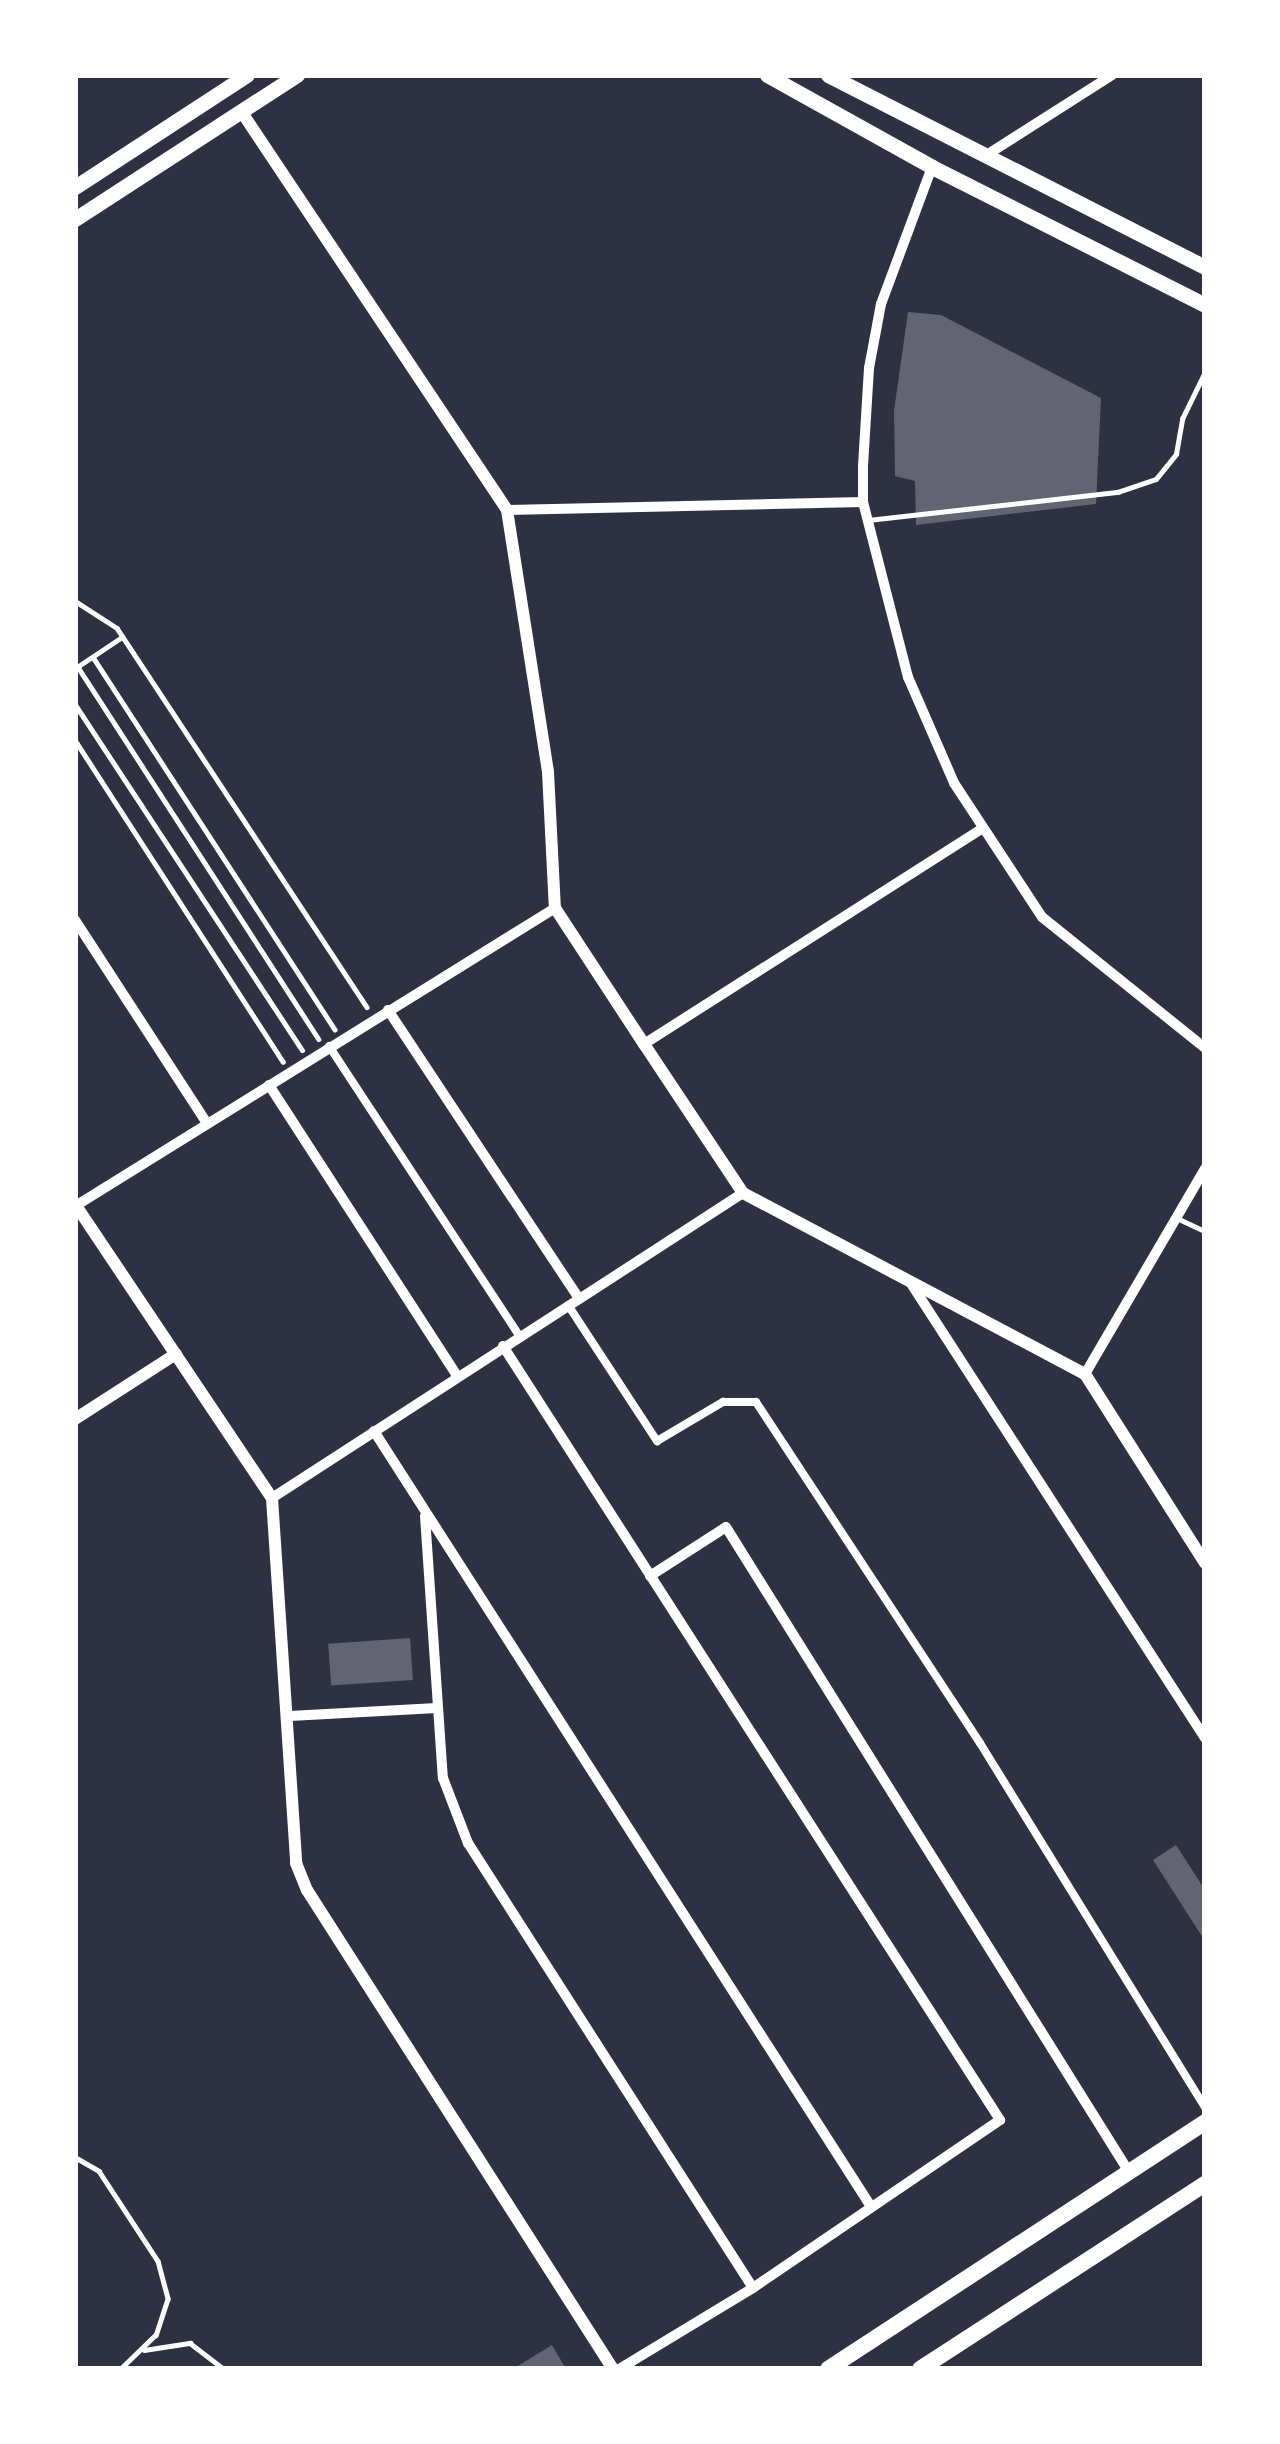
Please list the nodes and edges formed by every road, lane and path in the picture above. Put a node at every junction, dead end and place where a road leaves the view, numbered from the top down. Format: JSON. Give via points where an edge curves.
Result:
{"nodes":[{"id":1,"x":248,"y":75,"type":"edge"},
{"id":2,"x":297,"y":75,"type":"edge"},
{"id":3,"x":767,"y":75,"type":"edge"},
{"id":4,"x":828,"y":75,"type":"edge"},
{"id":5,"x":1112,"y":75,"type":"edge"},
{"id":6,"x":241,"y":111,"type":"junction"},
{"id":7,"x":986,"y":156,"type":"junction"},
{"id":8,"x":932,"y":167,"type":"junction"},
{"id":9,"x":75,"y":187,"type":"edge"},
{"id":10,"x":75,"y":219,"type":"edge"},
{"id":11,"x":1205,"y":267,"type":"edge"},
{"id":12,"x":1205,"y":305,"type":"edge"},
{"id":13,"x":1205,"y":372,"type":"edge"},
{"id":14,"x":863,"y":502,"type":"junction"},
{"id":15,"x":507,"y":510,"type":"junction"},
{"id":16,"x":868,"y":520,"type":"junction"},
{"id":17,"x":75,"y":601,"type":"edge"},
{"id":18,"x":123,"y":637,"type":"junction"},
{"id":19,"x":93,"y":657,"type":"junction"},
{"id":20,"x":76,"y":668,"type":"edge"},
{"id":21,"x":75,"y":704,"type":"edge"},
{"id":22,"x":75,"y":740,"type":"edge"},
{"id":23,"x":980,"y":830,"type":"junction"},
{"id":24,"x":554,"y":908,"type":"junction"},
{"id":25,"x":75,"y":920,"type":"edge"},
{"id":26,"x":367,"y":1007,"type":"dead end"},
{"id":27,"x":388,"y":1010,"type":"junction"},
{"id":28,"x":341,"y":1039,"type":"junction"},
{"id":29,"x":644,"y":1044,"type":"junction"},
{"id":30,"x":327,"y":1048,"type":"junction"},
{"id":31,"x":1205,"y":1048,"type":"edge"},
{"id":32,"x":308,"y":1060,"type":"junction"},
{"id":33,"x":290,"y":1071,"type":"junction"},
{"id":34,"x":268,"y":1085,"type":"junction"},
{"id":35,"x":207,"y":1124,"type":"junction"},
{"id":36,"x":1205,"y":1169,"type":"edge"},
{"id":37,"x":743,"y":1193,"type":"junction"},
{"id":38,"x":76,"y":1205,"type":"edge"},
{"id":39,"x":1179,"y":1219,"type":"junction"},
{"id":40,"x":1205,"y":1231,"type":"edge"},
{"id":41,"x":912,"y":1285,"type":"junction"},
{"id":42,"x":573,"y":1300,"type":"junction"},
{"id":43,"x":519,"y":1335,"type":"junction"},
{"id":44,"x":502,"y":1346,"type":"junction"},
{"id":45,"x":176,"y":1354,"type":"junction"},
{"id":46,"x":1085,"y":1374,"type":"junction"},
{"id":47,"x":457,"y":1376,"type":"junction"},
{"id":48,"x":75,"y":1419,"type":"edge"},
{"id":49,"x":374,"y":1430,"type":"junction"},
{"id":50,"x":272,"y":1498,"type":"junction"},
{"id":51,"x":425,"y":1510,"type":"junction"},
{"id":52,"x":1205,"y":1563,"type":"edge"},
{"id":53,"x":650,"y":1576,"type":"junction"},
{"id":54,"x":437,"y":1708,"type":"junction"},
{"id":55,"x":290,"y":1716,"type":"junction"},
{"id":56,"x":1205,"y":1738,"type":"edge"},
{"id":57,"x":1205,"y":2108,"type":"edge"},
{"id":58,"x":1205,"y":2122,"type":"edge"},
{"id":59,"x":75,"y":2157,"type":"edge"},
{"id":60,"x":1129,"y":2172,"type":"junction"},
{"id":61,"x":1205,"y":2184,"type":"edge"},
{"id":62,"x":870,"y":2205,"type":"junction"},
{"id":63,"x":753,"y":2288,"type":"junction"},
{"id":64,"x":140,"y":2351,"type":"junction"},
{"id":65,"x":122,"y":2369,"type":"edge"},
{"id":66,"x":224,"y":2369,"type":"edge"},
{"id":67,"x":616,"y":2369,"type":"edge"},
{"id":68,"x":828,"y":2369,"type":"edge"},
{"id":69,"x":920,"y":2369,"type":"edge"}],
"edges":[{"from":1,"to":9,"type":"main road"},
{"from":2,"to":6,"type":"main road"},
{"from":3,"to":8,"type":"main road"},
{"from":4,"to":7,"type":"main road"},
{"from":5,"to":7,"type":"street"},
{"from":6,"to":10,"type":"main road"},
{"from":6,"to":15,"type":"street"},
{"from":7,"to":11,"type":"main road"},
{"from":8,"to":12,"type":"main road"},
{"from":8,"to":14,"type":"street","via":[[880,304],[868,368]]},
{"from":13,"to":16,"type":"lane","via":[[1182,419],[1176,454],[1138,487]]},
{"from":14,"to":15,"type":"street"},
{"from":14,"to":16,"type":"street"},
{"from":15,"to":24,"type":"street","via":[[548,772]]},
{"from":16,"to":23,"type":"street","via":[[908,677]]},
{"from":17,"to":18,"type":"path"},
{"from":18,"to":19,"type":"path"},
{"from":18,"to":26,"type":"path"},
{"from":19,"to":20,"type":"path"},
{"from":19,"to":28,"type":"path"},
{"from":20,"to":30,"type":"path"},
{"from":21,"to":32,"type":"path"},
{"from":22,"to":33,"type":"path"},
{"from":23,"to":29,"type":"street"},
{"from":23,"to":31,"type":"street","via":[[1042,917]]},
{"from":24,"to":27,"type":"street"},
{"from":24,"to":29,"type":"street"},
{"from":25,"to":35,"type":"street"},
{"from":27,"to":28,"type":"street"},
{"from":27,"to":42,"type":"street"},
{"from":28,"to":30,"type":"street"},
{"from":29,"to":37,"type":"street"},
{"from":30,"to":32,"type":"street"},
{"from":30,"to":43,"type":"street"},
{"from":32,"to":33,"type":"street"},
{"from":33,"to":34,"type":"street"},
{"from":34,"to":35,"type":"street"},
{"from":34,"to":47,"type":"street"},
{"from":35,"to":38,"type":"street"},
{"from":36,"to":39,"type":"street"},
{"from":37,"to":41,"type":"street"},
{"from":37,"to":42,"type":"street"},
{"from":38,"to":45,"type":"street"},
{"from":39,"to":40,"type":"lane"},
{"from":39,"to":46,"type":"street"},
{"from":41,"to":46,"type":"street"},
{"from":41,"to":56,"type":"street"},
{"from":42,"to":43,"type":"street"},
{"from":42,"to":57,"type":"street","via":[[656,1441],[723,1402],[756,1402],[980,1743]]},
{"from":43,"to":44,"type":"street"},
{"from":44,"to":47,"type":"street"},
{"from":44,"to":53,"type":"street"},
{"from":45,"to":48,"type":"street"},
{"from":45,"to":50,"type":"street"},
{"from":46,"to":52,"type":"street"},
{"from":47,"to":49,"type":"street"},
{"from":49,"to":50,"type":"street"},
{"from":49,"to":51,"type":"street"},
{"from":50,"to":55,"type":"street"},
{"from":51,"to":54,"type":"street"},
{"from":51,"to":62,"type":"street"},
{"from":53,"to":60,"type":"street","via":[[727,1527]]},
{"from":53,"to":62,"type":"street","via":[[1000,2120]]},
{"from":54,"to":55,"type":"street"},
{"from":54,"to":63,"type":"street","via":[[442,1778],[468,1843]]},
{"from":55,"to":67,"type":"street","via":[[296,1863],[307,1890]]},
{"from":58,"to":60,"type":"main road"},
{"from":59,"to":64,"type":"lane","via":[[99,2171],[158,2261],[168,2299],[156,2335]]},
{"from":60,"to":68,"type":"main road"},
{"from":61,"to":69,"type":"main road"},
{"from":62,"to":63,"type":"street"},
{"from":63,"to":67,"type":"street"},
{"from":64,"to":65,"type":"lane"},
{"from":64,"to":66,"type":"lane","via":[[190,2343]]}]}
